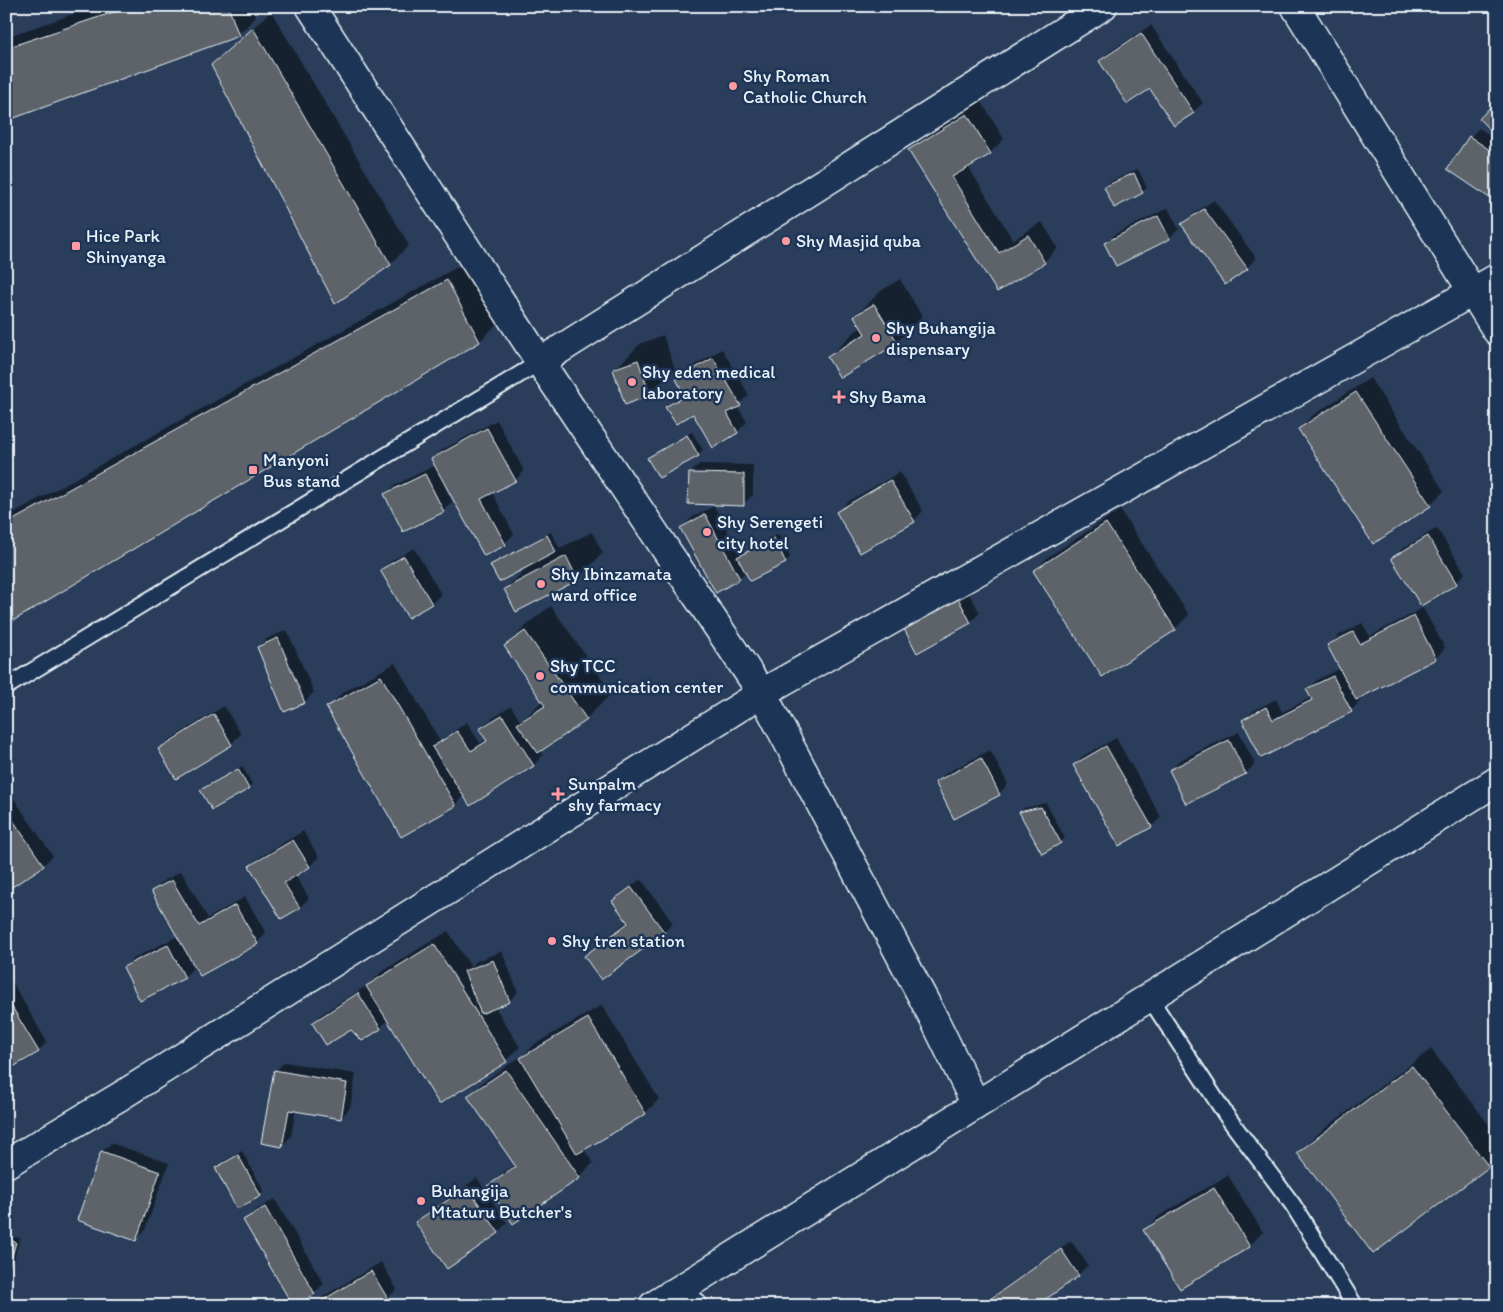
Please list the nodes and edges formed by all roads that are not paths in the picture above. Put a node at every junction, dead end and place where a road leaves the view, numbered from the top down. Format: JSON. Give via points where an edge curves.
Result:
{"nodes":[{"id":1,"x":310,"y":6,"type":"edge"},
{"id":2,"x":1103,"y":6,"type":"edge"},
{"id":3,"x":1295,"y":6,"type":"edge"},
{"id":4,"x":1497,"y":278,"type":"edge"},
{"id":5,"x":1473,"y":291,"type":"junction"},
{"id":6,"x":1497,"y":331,"type":"edge"},
{"id":7,"x":540,"y":362,"type":"junction"},
{"id":8,"x":6,"y":687,"type":"edge"},
{"id":9,"x":762,"y":693,"type":"junction"},
{"id":10,"x":1497,"y":781,"type":"edge"},
{"id":11,"x":1149,"y":997,"type":"junction"},
{"id":12,"x":976,"y":1105,"type":"junction"},
{"id":13,"x":6,"y":1164,"type":"edge"},
{"id":14,"x":672,"y":1302,"type":"edge"},
{"id":15,"x":1355,"y":1306,"type":"edge"}],
"edges":[{"from":1,"to":7,"type":"main road"},
{"from":2,"to":7,"type":"main road"},
{"from":3,"to":5,"type":"main road"},
{"from":4,"to":5,"type":"main road"},
{"from":5,"to":6,"type":"main road"},
{"from":5,"to":9,"type":"main road"},
{"from":7,"to":8,"type":"lane"},
{"from":7,"to":9,"type":"main road"},
{"from":9,"to":12,"type":"main road"},
{"from":9,"to":13,"type":"main road","via":[[119,1097]]},
{"from":10,"to":11,"type":"main road"},
{"from":11,"to":12,"type":"main road"},
{"from":11,"to":15,"type":"lane","via":[[1226,1115],[1293,1205]]},
{"from":12,"to":14,"type":"main road"}]}
